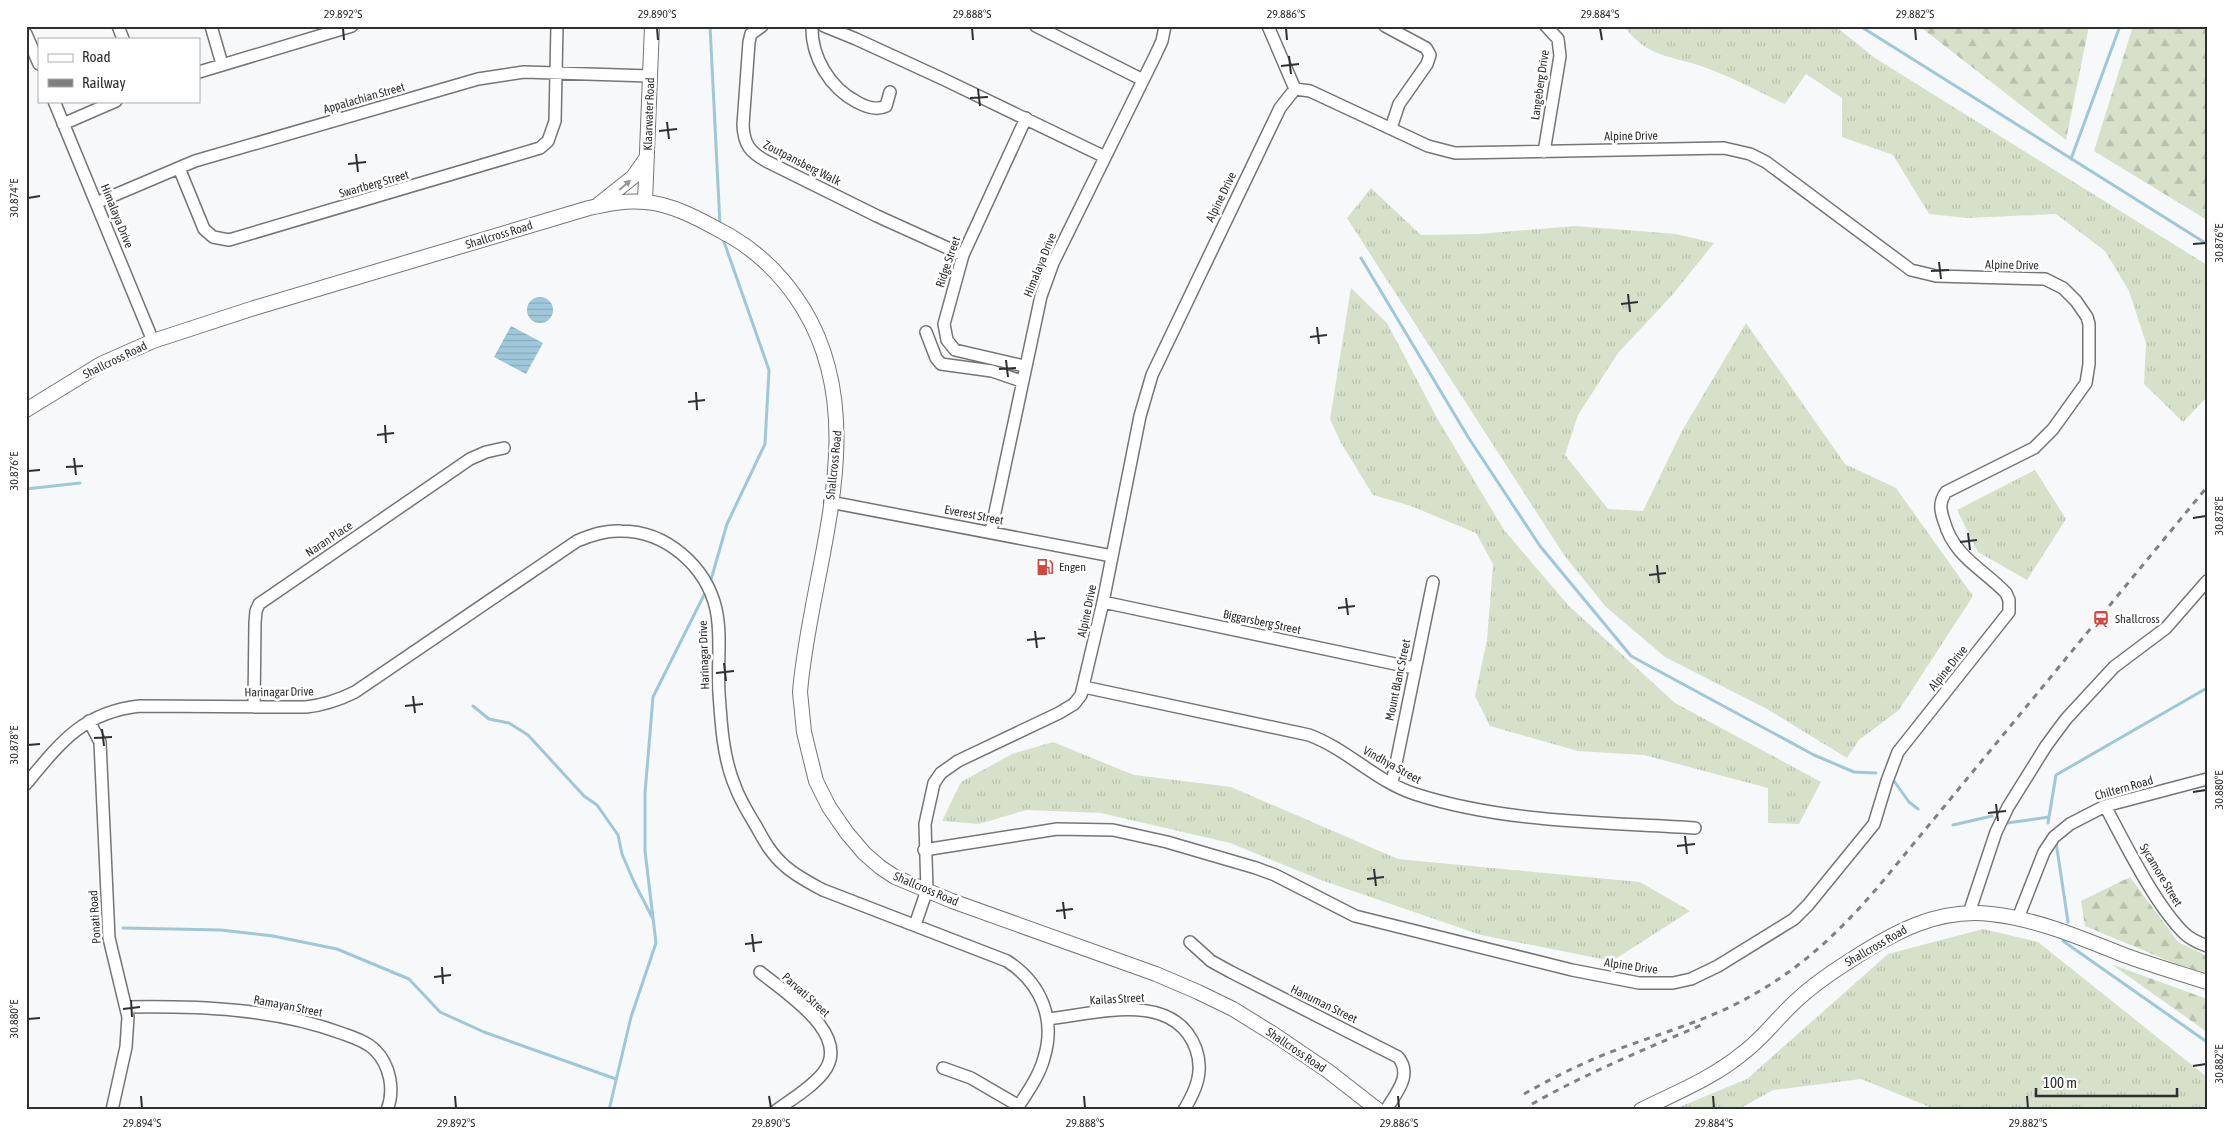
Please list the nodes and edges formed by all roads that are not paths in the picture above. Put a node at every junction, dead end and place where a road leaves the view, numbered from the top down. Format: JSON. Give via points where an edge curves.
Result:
{"nodes":[{"id":1,"x":118,"y":26,"type":"edge"},
{"id":2,"x":211,"y":26,"type":"edge"},
{"id":3,"x":352,"y":26,"type":"edge"},
{"id":4,"x":558,"y":26,"type":"edge"},
{"id":5,"x":652,"y":26,"type":"edge"},
{"id":6,"x":762,"y":26,"type":"edge"},
{"id":7,"x":812,"y":26,"type":"edge"},
{"id":8,"x":824,"y":26,"type":"edge"},
{"id":9,"x":1036,"y":26,"type":"edge"},
{"id":10,"x":1165,"y":26,"type":"edge"},
{"id":11,"x":1268,"y":26,"type":"edge"},
{"id":12,"x":1385,"y":26,"type":"edge"},
{"id":13,"x":1546,"y":26,"type":"edge"},
{"id":14,"x":26,"y":34,"type":"edge"},
{"id":15,"x":123,"y":38,"type":"edge"},
{"id":16,"x":38,"y":62,"type":"edge"},
{"id":17,"x":222,"y":64,"type":"junction"},
{"id":18,"x":200,"y":72,"type":"edge"},
{"id":19,"x":556,"y":73,"type":"junction"},
{"id":20,"x":650,"y":76,"type":"junction"},
{"id":21,"x":1143,"y":80,"type":"junction"},
{"id":22,"x":1294,"y":89,"type":"junction"},
{"id":23,"x":890,"y":92,"type":"dead end"},
{"id":24,"x":54,"y":102,"type":"edge"},
{"id":25,"x":114,"y":102,"type":"edge"},
{"id":26,"x":1026,"y":118,"type":"junction"},
{"id":27,"x":64,"y":124,"type":"junction"},
{"id":28,"x":1391,"y":128,"type":"junction"},
{"id":29,"x":1544,"y":152,"type":"junction"},
{"id":30,"x":647,"y":156,"type":"junction"},
{"id":31,"x":1105,"y":157,"type":"junction"},
{"id":32,"x":179,"y":168,"type":"junction"},
{"id":33,"x":646,"y":202,"type":"junction"},
{"id":34,"x":96,"y":203,"type":"junction"},
{"id":35,"x":596,"y":207,"type":"junction"},
{"id":36,"x":963,"y":255,"type":"junction"},
{"id":37,"x":926,"y":332,"type":"dead end"},
{"id":38,"x":153,"y":342,"type":"junction"},
{"id":39,"x":1024,"y":366,"type":"junction"},
{"id":40,"x":1021,"y":381,"type":"junction"},
{"id":41,"x":26,"y":410,"type":"edge"},
{"id":42,"x":504,"y":448,"type":"dead end"},
{"id":43,"x":830,"y":502,"type":"junction"},
{"id":44,"x":990,"y":532,"type":"junction"},
{"id":45,"x":1112,"y":556,"type":"junction"},
{"id":46,"x":2207,"y":581,"type":"edge"},
{"id":47,"x":1433,"y":582,"type":"dead end"},
{"id":48,"x":1103,"y":602,"type":"junction"},
{"id":49,"x":1414,"y":668,"type":"junction"},
{"id":50,"x":1084,"y":687,"type":"junction"},
{"id":51,"x":254,"y":707,"type":"junction"},
{"id":52,"x":89,"y":721,"type":"junction"},
{"id":53,"x":2207,"y":779,"type":"edge"},
{"id":54,"x":1392,"y":783,"type":"junction"},
{"id":55,"x":26,"y":784,"type":"edge"},
{"id":56,"x":2105,"y":806,"type":"junction"},
{"id":57,"x":1695,"y":828,"type":"dead end"},
{"id":58,"x":924,"y":850,"type":"junction"},
{"id":59,"x":926,"y":890,"type":"junction"},
{"id":60,"x":1969,"y":914,"type":"junction"},
{"id":61,"x":2018,"y":918,"type":"junction"},
{"id":62,"x":915,"y":924,"type":"junction"},
{"id":63,"x":1190,"y":942,"type":"dead end"},
{"id":64,"x":2207,"y":946,"type":"edge"},
{"id":65,"x":760,"y":972,"type":"dead end"},
{"id":66,"x":2207,"y":982,"type":"edge"},
{"id":67,"x":127,"y":1007,"type":"junction"},
{"id":68,"x":1048,"y":1019,"type":"junction"},
{"id":69,"x":943,"y":1068,"type":"dead end"},
{"id":70,"x":1018,"y":1108,"type":"edge"},
{"id":71,"x":1376,"y":1109,"type":"edge"},
{"id":72,"x":112,"y":1110,"type":"edge"},
{"id":73,"x":387,"y":1110,"type":"edge"},
{"id":74,"x":777,"y":1110,"type":"edge"},
{"id":75,"x":1184,"y":1110,"type":"edge"},
{"id":76,"x":1641,"y":1110,"type":"edge"}],
"edges":[{"from":1,"to":15,"type":"street"},
{"from":2,"to":17,"type":"street"},
{"from":3,"to":17,"type":"street"},
{"from":4,"to":19,"type":"street","name":"Swartberg Street"},
{"from":5,"to":20,"type":"street","name":"Klaarwater Road"},
{"from":6,"to":36,"type":"street","name":"Zoutpansberg Walk","via":[[751,34],[749,42],[743,131],[749,150],[868,212]]},
{"from":7,"to":23,"type":"street","via":[[812,38],[820,61],[841,92],[874,109],[886,106]]},
{"from":8,"to":26,"type":"street"},
{"from":9,"to":21,"type":"street"},
{"from":10,"to":21,"type":"street","name":"Himalaya Drive","via":[[1162,41]]},
{"from":11,"to":22,"type":"street"},
{"from":12,"to":28,"type":"street","via":[[1426,48],[1430,55],[1399,104]]},
{"from":13,"to":29,"type":"street","name":"Langeberg Drive","via":[[1558,39],[1560,56]]},
{"from":14,"to":16,"type":"street"},
{"from":17,"to":18,"type":"street"},
{"from":19,"to":20,"type":"street","name":"Appalachian Street"},
{"from":19,"to":32,"type":"street","name":"Appalachian Street","via":[[516,73],[478,79]]},
{"from":19,"to":32,"type":"street","name":"Swartberg Street","via":[[554,126],[548,141],[540,148],[242,237],[221,240],[204,229]]},
{"from":20,"to":30,"type":"street","name":"Klaarwater Road"},
{"from":21,"to":31,"type":"street","name":"Himalaya Drive"},
{"from":22,"to":28,"type":"street","name":"Alpine Drive","via":[[1310,91]]},
{"from":22,"to":45,"type":"street","name":"Alpine Drive","via":[[1280,108],[1152,374],[1140,416]]},
{"from":24,"to":27,"type":"street","name":"Himalaya Drive"},
{"from":25,"to":27,"type":"street"},
{"from":26,"to":31,"type":"street"},
{"from":26,"to":36,"type":"street","name":"Ridge Street"},
{"from":27,"to":34,"type":"street","name":"Himalaya Drive"},
{"from":28,"to":29,"type":"street","name":"Alpine Drive","via":[[1428,146],[1455,153]]},
{"from":29,"to":58,"type":"street","name":"Alpine Drive","via":[[1738,150],[1766,162],[1911,270],[1936,276],[2045,279],[2063,288],[2087,317],[2089,364],[2086,383],[2053,429],[2026,452],[1946,492],[1940,504],[1950,539],[2006,593],[2010,600],[2009,612],[1898,752],[1874,824],[1808,905],[1794,919],[1706,973],[1656,985],[1572,970],[1355,916],[1256,868],[1168,842],[1113,830],[1057,828]]},
{"from":30,"to":33,"type":"street","name":"Klaarwater Road"},
{"from":35,"to":30,"type":"street","one_way":true,"via":[[633,177]]},
{"from":31,"to":39,"type":"street","name":"Himalaya Drive","via":[[1047,280]]},
{"from":32,"to":34,"type":"street","name":"Appalachian Street"},
{"from":33,"to":35,"type":"street","name":"Shallcross Road"},
{"from":33,"to":43,"type":"street","name":"Shallcross Road","via":[[689,215],[764,258],[809,317],[821,344],[836,399],[837,453]]},
{"from":34,"to":38,"type":"street","name":"Himalaya Drive"},
{"from":35,"to":38,"type":"street","name":"Shallcross Road","via":[[254,308]]},
{"from":36,"to":39,"type":"street","name":"Ridge Street","via":[[944,324],[947,340],[955,350],[964,354]]},
{"from":37,"to":40,"type":"street","via":[[941,364],[992,371]]},
{"from":38,"to":41,"type":"street","name":"Shallcross Road","via":[[101,364]]},
{"from":39,"to":40,"type":"street","name":"Himalaya Drive"},
{"from":40,"to":44,"type":"street","name":"Himalaya Drive"},
{"from":42,"to":51,"type":"street","name":"Naran Place","via":[[470,459],[259,604],[254,623]]},
{"from":43,"to":44,"type":"street","name":"Everest Street"},
{"from":43,"to":59,"type":"street","name":"Shallcross Road","via":[[801,675],[801,711],[808,753],[816,781],[829,807],[864,853],[894,877]]},
{"from":44,"to":45,"type":"street","name":"Everest Street"},
{"from":45,"to":48,"type":"street","name":"Alpine Drive"},
{"from":46,"to":60,"type":"street","via":[[2166,628],[2114,667],[2046,746],[1996,832]]},
{"from":47,"to":49,"type":"street","name":"Mount Blanc Street"},
{"from":48,"to":49,"type":"street","name":"Biggarsberg Street"},
{"from":48,"to":50,"type":"street","name":"Alpine Drive"},
{"from":49,"to":54,"type":"street","name":"Mount Blanc Street"},
{"from":50,"to":54,"type":"street","name":"Vindhya Street","via":[[1309,734]]},
{"from":50,"to":58,"type":"street","name":"Alpine Drive","via":[[1074,704],[958,761],[941,773],[930,797]]},
{"from":51,"to":52,"type":"street","name":"Harinagar Drive","via":[[140,706],[105,712]]},
{"from":51,"to":62,"type":"street","name":"Harinagar Drive","via":[[321,706],[339,700],[577,541],[619,530],[653,537],[687,559],[699,573],[713,601],[718,625],[720,710],[728,765],[764,842],[784,865],[809,882]]},
{"from":52,"to":55,"type":"street","name":"Harinagar Drive","via":[[66,738]]},
{"from":52,"to":67,"type":"street","name":"Ponati Road","via":[[100,742],[109,938]]},
{"from":53,"to":56,"type":"street","name":"Chiltern Road"},
{"from":54,"to":57,"type":"street","name":"Vindhya Street","via":[[1414,794],[1492,813]]},
{"from":56,"to":61,"type":"street","name":"Chiltern Road","via":[[2070,824],[2054,837],[2036,868]]},
{"from":56,"to":64,"type":"street","name":"Sycamore Street","via":[[2172,919],[2185,934]]},
{"from":58,"to":59,"type":"street","name":"Alpine Drive"},
{"from":59,"to":62,"type":"street","name":"Alpine Drive"},
{"from":59,"to":71,"type":"street","name":"Shallcross Road","via":[[1156,974],[1233,1009],[1328,1072]]},
{"from":60,"to":61,"type":"street","name":"Shallcross Road"},
{"from":60,"to":76,"type":"street","name":"Shallcross Road","via":[[1926,920],[1885,938],[1798,998],[1743,1054]]},
{"from":61,"to":66,"type":"street","name":"Shallcross Road"},
{"from":62,"to":68,"type":"street","name":"Harinagar Drive","via":[[995,955],[1018,968],[1036,988]]},
{"from":63,"to":71,"type":"street","name":"Hanuman Street","via":[[1211,961],[1398,1057],[1403,1064],[1404,1077]]},
{"from":65,"to":74,"type":"street","name":"Parvati Street","via":[[817,1020],[829,1044],[830,1055],[824,1072]]},
{"from":67,"to":72,"type":"street","name":"Ponati Road","via":[[126,1047]]},
{"from":67,"to":73,"type":"street","name":"Ramayan Street","via":[[196,1008],[261,1014],[317,1024],[360,1040],[374,1049],[387,1070],[391,1086]]},
{"from":68,"to":70,"type":"street","name":"Harinagar Drive","via":[[1044,1060]]},
{"from":68,"to":75,"type":"street","name":"Kailas Street","via":[[1142,1009],[1164,1014],[1176,1022],[1192,1042],[1200,1067],[1199,1080]]},
{"from":69,"to":70,"type":"street","via":[[971,1078]]}]}
